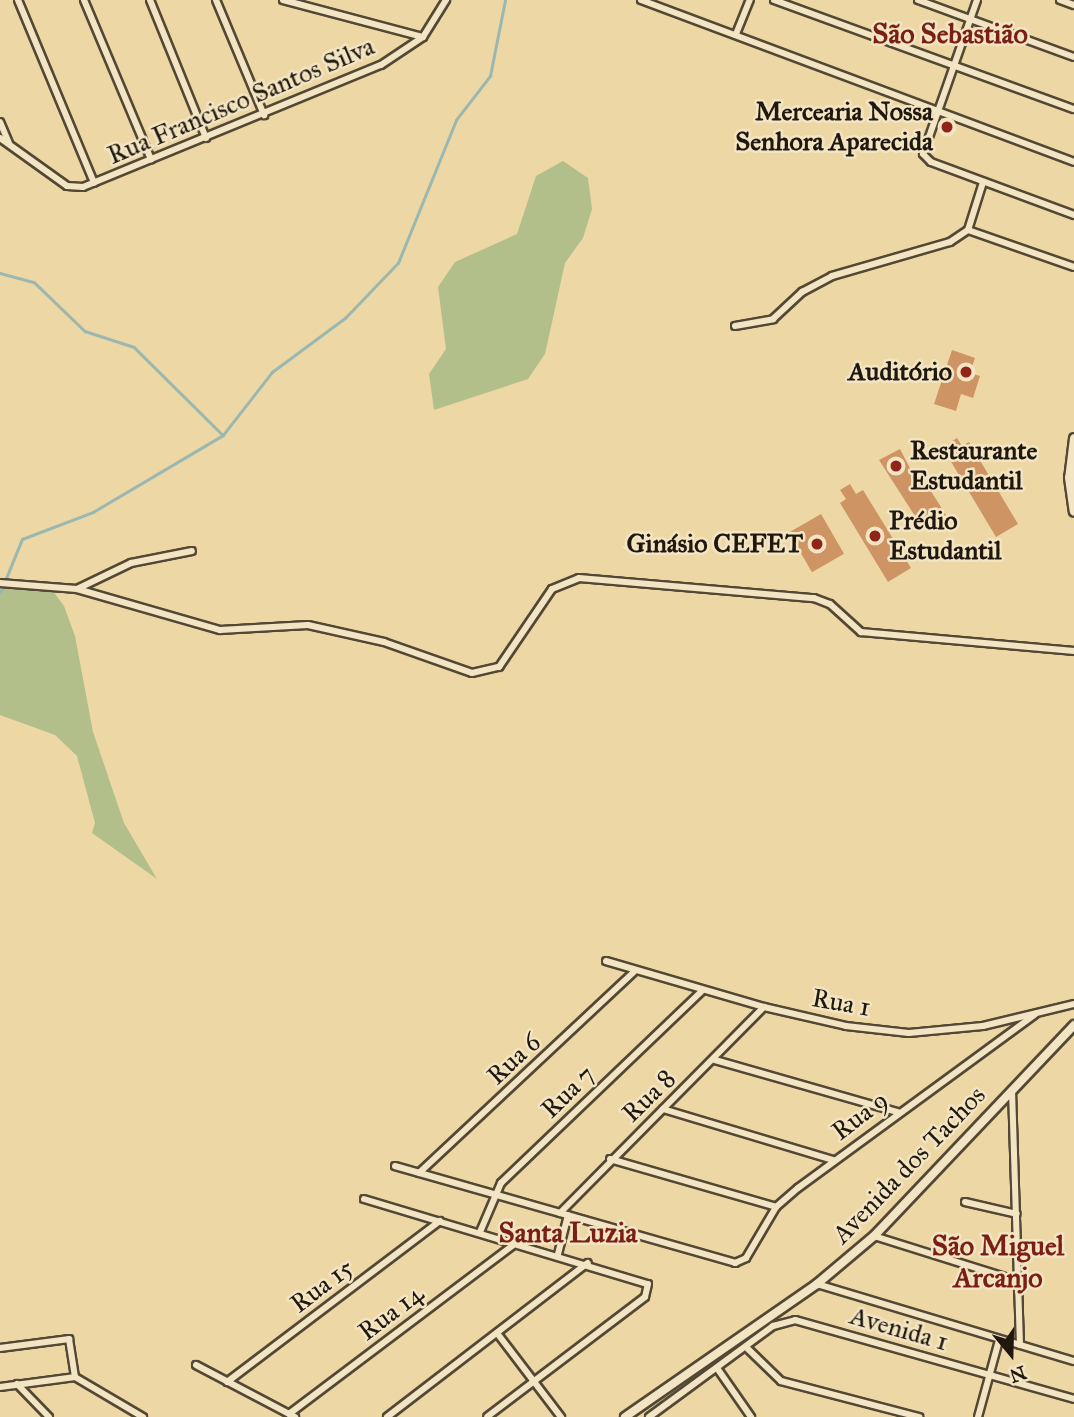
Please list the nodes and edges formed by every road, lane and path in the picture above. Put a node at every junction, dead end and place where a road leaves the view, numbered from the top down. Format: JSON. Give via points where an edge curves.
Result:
{"nodes":[{"id":1,"x":18,"y":0,"type":"edge"},
{"id":2,"x":84,"y":0,"type":"edge"},
{"id":3,"x":150,"y":0,"type":"edge"},
{"id":4,"x":216,"y":0,"type":"edge"},
{"id":5,"x":283,"y":0,"type":"edge"},
{"id":6,"x":446,"y":0,"type":"edge"},
{"id":7,"x":641,"y":0,"type":"edge"},
{"id":8,"x":750,"y":0,"type":"edge"},
{"id":9,"x":774,"y":0,"type":"edge"},
{"id":10,"x":918,"y":0,"type":"edge"},
{"id":11,"x":977,"y":0,"type":"edge"},
{"id":12,"x":1060,"y":0,"type":"edge"},
{"id":13,"x":1074,"y":5,"type":"edge"},
{"id":14,"x":970,"y":19,"type":"junction"},
{"id":15,"x":736,"y":34,"type":"junction"},
{"id":16,"x":423,"y":37,"type":"junction"},
{"id":17,"x":1074,"y":57,"type":"edge"},
{"id":18,"x":954,"y":65,"type":"junction"},
{"id":19,"x":1074,"y":109,"type":"edge"},
{"id":20,"x":937,"y":111,"type":"junction"},
{"id":21,"x":264,"y":115,"type":"junction"},
{"id":22,"x":0,"y":122,"type":"edge"},
{"id":23,"x":0,"y":138,"type":"edge"},
{"id":24,"x":206,"y":138,"type":"junction"},
{"id":25,"x":9,"y":145,"type":"junction"},
{"id":26,"x":151,"y":159,"type":"junction"},
{"id":27,"x":1074,"y":162,"type":"edge"},
{"id":28,"x":983,"y":182,"type":"junction"},
{"id":29,"x":94,"y":183,"type":"junction"},
{"id":30,"x":1074,"y":215,"type":"edge"},
{"id":31,"x":968,"y":230,"type":"junction"},
{"id":32,"x":1074,"y":267,"type":"edge"},
{"id":33,"x":735,"y":326,"type":"dead end"},
{"id":34,"x":1074,"y":438,"type":"edge"},
{"id":35,"x":1074,"y":511,"type":"edge"},
{"id":36,"x":192,"y":551,"type":"dead end"},
{"id":37,"x":0,"y":583,"type":"edge"},
{"id":38,"x":77,"y":589,"type":"junction"},
{"id":39,"x":1074,"y":651,"type":"edge"},
{"id":40,"x":606,"y":961,"type":"dead end"},
{"id":41,"x":634,"y":972,"type":"junction"},
{"id":42,"x":701,"y":992,"type":"junction"},
{"id":43,"x":1074,"y":1004,"type":"edge"},
{"id":44,"x":764,"y":1007,"type":"junction"},
{"id":45,"x":1034,"y":1015,"type":"junction"},
{"id":46,"x":1074,"y":1025,"type":"edge"},
{"id":47,"x":715,"y":1060,"type":"junction"},
{"id":48,"x":1012,"y":1088,"type":"junction"},
{"id":49,"x":663,"y":1109,"type":"junction"},
{"id":50,"x":898,"y":1112,"type":"junction"},
{"id":51,"x":610,"y":1159,"type":"junction"},
{"id":52,"x":834,"y":1160,"type":"junction"},
{"id":53,"x":395,"y":1166,"type":"dead end"},
{"id":54,"x":419,"y":1173,"type":"junction"},
{"id":55,"x":492,"y":1196,"type":"junction"},
{"id":56,"x":364,"y":1199,"type":"dead end"},
{"id":57,"x":965,"y":1202,"type":"dead end"},
{"id":58,"x":776,"y":1207,"type":"junction"},
{"id":59,"x":560,"y":1213,"type":"junction"},
{"id":60,"x":1017,"y":1214,"type":"junction"},
{"id":61,"x":568,"y":1215,"type":"junction"},
{"id":62,"x":440,"y":1221,"type":"junction"},
{"id":63,"x":480,"y":1232,"type":"junction"},
{"id":64,"x":874,"y":1236,"type":"junction"},
{"id":65,"x":516,"y":1243,"type":"junction"},
{"id":66,"x":558,"y":1254,"type":"junction"},
{"id":67,"x":588,"y":1263,"type":"junction"},
{"id":68,"x":1018,"y":1280,"type":"junction"},
{"id":69,"x":817,"y":1284,"type":"junction"},
{"id":70,"x":497,"y":1333,"type":"junction"},
{"id":71,"x":999,"y":1340,"type":"junction"},
{"id":72,"x":1020,"y":1345,"type":"junction"},
{"id":73,"x":746,"y":1347,"type":"junction"},
{"id":74,"x":0,"y":1348,"type":"edge"},
{"id":75,"x":1074,"y":1361,"type":"edge"},
{"id":76,"x":196,"y":1365,"type":"dead end"},
{"id":77,"x":717,"y":1368,"type":"junction"},
{"id":78,"x":991,"y":1375,"type":"junction"},
{"id":79,"x":75,"y":1377,"type":"junction"},
{"id":80,"x":227,"y":1382,"type":"junction"},
{"id":81,"x":535,"y":1382,"type":"junction"},
{"id":82,"x":17,"y":1384,"type":"junction"},
{"id":83,"x":0,"y":1387,"type":"edge"},
{"id":84,"x":1074,"y":1399,"type":"edge"},
{"id":85,"x":292,"y":1415,"type":"edge"},
{"id":86,"x":49,"y":1417,"type":"edge"},
{"id":87,"x":143,"y":1417,"type":"edge"},
{"id":88,"x":387,"y":1417,"type":"edge"},
{"id":89,"x":487,"y":1417,"type":"edge"},
{"id":90,"x":561,"y":1417,"type":"edge"},
{"id":91,"x":625,"y":1417,"type":"edge"},
{"id":92,"x":649,"y":1417,"type":"edge"},
{"id":93,"x":751,"y":1417,"type":"edge"},
{"id":94,"x":919,"y":1417,"type":"edge"},
{"id":95,"x":978,"y":1417,"type":"edge"}],
"edges":[{"from":1,"to":29,"type":"street"},
{"from":2,"to":26,"type":"street"},
{"from":3,"to":24,"type":"street"},
{"from":4,"to":21,"type":"street"},
{"from":5,"to":16,"type":"street"},
{"from":6,"to":16,"type":"street","name":"Rua Francisco Santos Silva"},
{"from":7,"to":15,"type":"street"},
{"from":8,"to":15,"type":"street"},
{"from":9,"to":18,"type":"street"},
{"from":10,"to":14,"type":"street"},
{"from":11,"to":14,"type":"street"},
{"from":12,"to":13,"type":"street"},
{"from":14,"to":17,"type":"street"},
{"from":14,"to":18,"type":"street"},
{"from":15,"to":20,"type":"street"},
{"from":16,"to":21,"type":"street","name":"Rua Francisco Santos Silva","via":[[381,65]]},
{"from":18,"to":19,"type":"street"},
{"from":18,"to":20,"type":"street"},
{"from":20,"to":27,"type":"street"},
{"from":20,"to":28,"type":"street","via":[[923,148],[931,162]]},
{"from":21,"to":24,"type":"street","name":"Rua Francisco Santos Silva"},
{"from":22,"to":25,"type":"street"},
{"from":23,"to":25,"type":"street"},
{"from":24,"to":26,"type":"street","name":"Rua Francisco Santos Silva"},
{"from":25,"to":29,"type":"street","name":"Rua Francisco Santos Silva","via":[[67,186]]},
{"from":26,"to":29,"type":"street","name":"Rua Francisco Santos Silva"},
{"from":28,"to":30,"type":"street"},
{"from":28,"to":31,"type":"street"},
{"from":31,"to":32,"type":"street"},
{"from":31,"to":33,"type":"street","via":[[950,242],[832,276],[802,292],[773,319]]},
{"from":34,"to":35,"type":"main road","via":[[1069,477]]},
{"from":36,"to":38,"type":"street","via":[[131,563]]},
{"from":37,"to":38,"type":"street"},
{"from":38,"to":39,"type":"street","via":[[220,630],[308,625],[332,630],[472,673],[499,667],[552,589],[579,578],[814,598],[830,604],[861,632]]},
{"from":40,"to":41,"type":"street","name":"Rua 1"},
{"from":41,"to":42,"type":"street","name":"Rua 1"},
{"from":41,"to":54,"type":"street","name":"Rua 6"},
{"from":42,"to":44,"type":"street","name":"Rua 1"},
{"from":42,"to":55,"type":"street","name":"Rua 7"},
{"from":43,"to":45,"type":"street","name":"Rua 1"},
{"from":44,"to":45,"type":"street","name":"Rua 1","via":[[846,1026],[909,1033]]},
{"from":44,"to":47,"type":"street","name":"Rua 8"},
{"from":45,"to":50,"type":"street","name":"Rua 9"},
{"from":46,"to":48,"type":"street","name":"Avenida dos Tachos"},
{"from":47,"to":49,"type":"street","name":"Rua 8"},
{"from":47,"to":50,"type":"street"},
{"from":48,"to":60,"type":"street"},
{"from":48,"to":64,"type":"street","name":"Avenida dos Tachos"},
{"from":49,"to":51,"type":"street","name":"Rua 8"},
{"from":49,"to":52,"type":"street"},
{"from":50,"to":52,"type":"street","name":"Rua 9"},
{"from":51,"to":58,"type":"street"},
{"from":51,"to":59,"type":"street","name":"Rua 8"},
{"from":52,"to":58,"type":"street","name":"Rua 9"},
{"from":53,"to":54,"type":"street"},
{"from":54,"to":55,"type":"street"},
{"from":55,"to":59,"type":"street"},
{"from":55,"to":63,"type":"street","name":"Rua 7"},
{"from":56,"to":62,"type":"street"},
{"from":57,"to":60,"type":"street"},
{"from":58,"to":61,"type":"street","name":"Rua 9","via":[[746,1258],[728,1262]]},
{"from":59,"to":61,"type":"street"},
{"from":60,"to":68,"type":"street"},
{"from":61,"to":66,"type":"street"},
{"from":62,"to":63,"type":"street"},
{"from":62,"to":80,"type":"street","name":"Rua 15"},
{"from":63,"to":65,"type":"street"},
{"from":64,"to":68,"type":"street"},
{"from":64,"to":69,"type":"street","name":"Avenida dos Tachos"},
{"from":65,"to":66,"type":"street"},
{"from":65,"to":85,"type":"street","name":"Rua 14"},
{"from":66,"to":67,"type":"street"},
{"from":67,"to":70,"type":"street"},
{"from":67,"to":81,"type":"street","via":[[643,1278],[649,1289]]},
{"from":68,"to":72,"type":"street"},
{"from":69,"to":71,"type":"street","name":"Avenida 1"},
{"from":69,"to":91,"type":"street","name":"Avenida dos Tachos"},
{"from":70,"to":81,"type":"street"},
{"from":70,"to":88,"type":"street"},
{"from":71,"to":72,"type":"street","name":"Avenida 1"},
{"from":71,"to":78,"type":"street"},
{"from":72,"to":75,"type":"street","name":"Avenida 1"},
{"from":73,"to":77,"type":"street"},
{"from":73,"to":78,"type":"street","name":"Avenida 1","via":[[773,1326],[795,1320]]},
{"from":73,"to":94,"type":"street","via":[[781,1381]]},
{"from":74,"to":79,"type":"street","via":[[69,1339]]},
{"from":76,"to":80,"type":"street"},
{"from":77,"to":92,"type":"street"},
{"from":77,"to":93,"type":"street"},
{"from":78,"to":84,"type":"street","name":"Avenida 1"},
{"from":78,"to":95,"type":"street"},
{"from":79,"to":82,"type":"street"},
{"from":79,"to":87,"type":"street"},
{"from":80,"to":85,"type":"street"},
{"from":81,"to":89,"type":"street"},
{"from":81,"to":90,"type":"street"},
{"from":82,"to":83,"type":"street"},
{"from":82,"to":86,"type":"street"}]}
